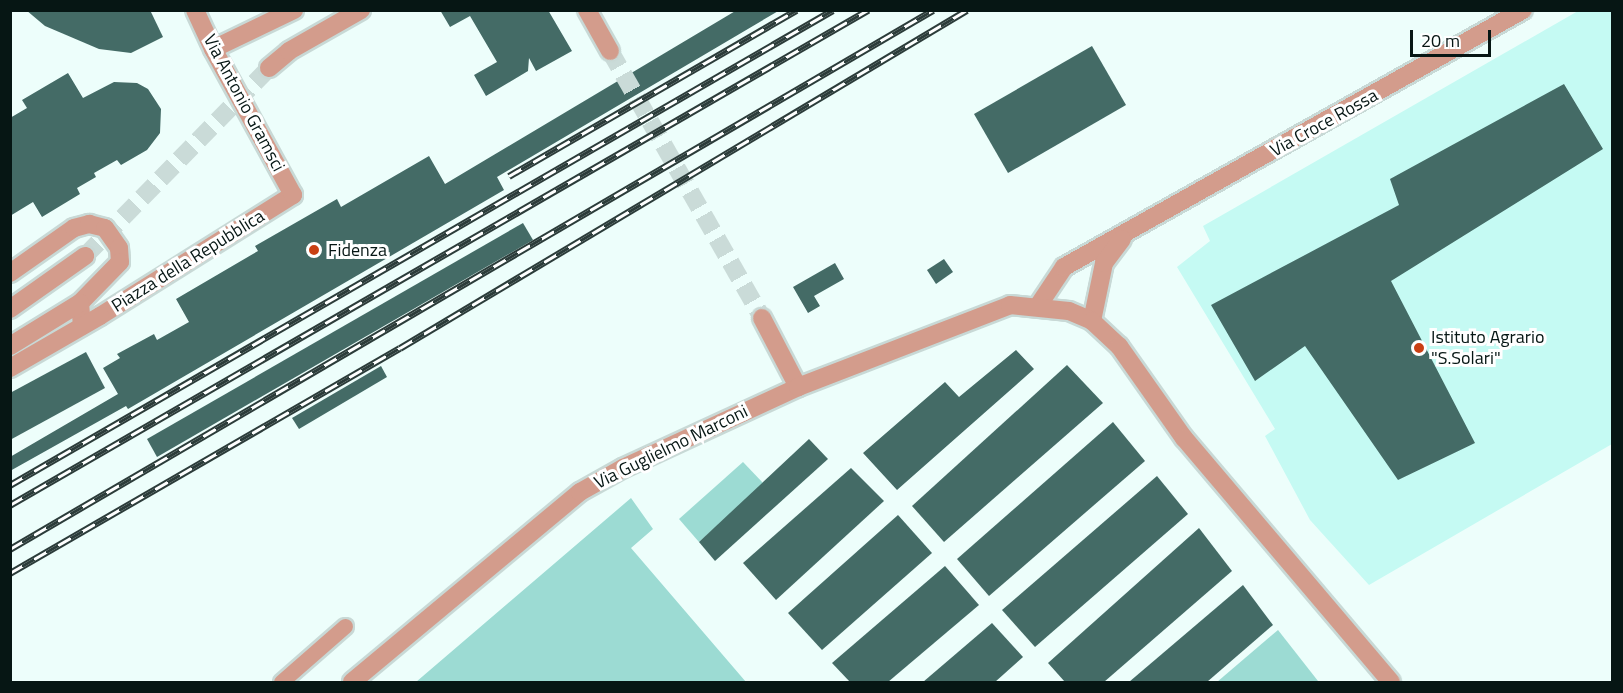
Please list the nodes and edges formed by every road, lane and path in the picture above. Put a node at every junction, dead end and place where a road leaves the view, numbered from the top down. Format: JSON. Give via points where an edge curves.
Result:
{"nodes":[{"id":1,"x":195,"y":10,"type":"edge"},
{"id":2,"x":294,"y":10,"type":"edge"},
{"id":3,"x":361,"y":10,"type":"edge"},
{"id":4,"x":587,"y":10,"type":"edge"},
{"id":5,"x":1523,"y":10,"type":"edge"},
{"id":6,"x":213,"y":49,"type":"junction"},
{"id":7,"x":610,"y":51,"type":"tunnel mouth"},
{"id":8,"x":269,"y":68,"type":"tunnel mouth"},
{"id":9,"x":293,"y":195,"type":"joint"},
{"id":10,"x":1125,"y":236,"type":"junction"},
{"id":11,"x":85,"y":256,"type":"tunnel mouth"},
{"id":12,"x":10,"y":273,"type":"edge"},
{"id":13,"x":80,"y":303,"type":"junction"},
{"id":14,"x":1038,"y":306,"type":"junction"},
{"id":15,"x":10,"y":309,"type":"edge"},
{"id":16,"x":762,"y":318,"type":"tunnel mouth"},
{"id":17,"x":1092,"y":321,"type":"junction"},
{"id":18,"x":82,"y":326,"type":"junction"},
{"id":19,"x":10,"y":346,"type":"edge"},
{"id":20,"x":10,"y":368,"type":"edge"},
{"id":21,"x":798,"y":387,"type":"junction"},
{"id":22,"x":345,"y":626,"type":"dead end"},
{"id":23,"x":281,"y":682,"type":"edge"},
{"id":24,"x":352,"y":682,"type":"edge"},
{"id":25,"x":1391,"y":682,"type":"edge"}],
"edges":[{"from":1,"to":6,"type":"street","name":"Via Antonio Gramsci"},
{"from":2,"to":6,"type":"street"},
{"from":3,"to":8,"type":"street","via":[[289,51]]},
{"from":4,"to":7,"type":"street"},
{"from":5,"to":10,"type":"street","name":"Via Croce Rossa"},
{"from":6,"to":9,"type":"street","name":"Via Antonio Gramsci"},
{"from":9,"to":18,"type":"street","name":"Piazza della Repubblica"},
{"from":10,"to":14,"type":"street","name":"Via Croce Rossa","via":[[1064,267]]},
{"from":10,"to":17,"type":"street","via":[[1104,263]]},
{"from":11,"to":15,"type":"street"},
{"from":12,"to":13,"type":"street","name":"Piazza della Repubblica","via":[[74,228],[89,224],[105,228],[119,248],[120,262]]},
{"from":13,"to":18,"type":"street"},
{"from":13,"to":19,"type":"street"},
{"from":14,"to":17,"type":"street","name":"Via Guglielmo Marconi","via":[[1069,311]]},
{"from":14,"to":21,"type":"street","name":"Via Guglielmo Marconi","via":[[1010,305]]},
{"from":16,"to":21,"type":"street"},
{"from":17,"to":25,"type":"street","via":[[1119,346],[1184,438]]},
{"from":18,"to":20,"type":"street","name":"Piazza della Repubblica"},
{"from":21,"to":24,"type":"street","name":"Via Guglielmo Marconi","via":[[691,433],[580,492]]},
{"from":22,"to":23,"type":"lane"}]}
